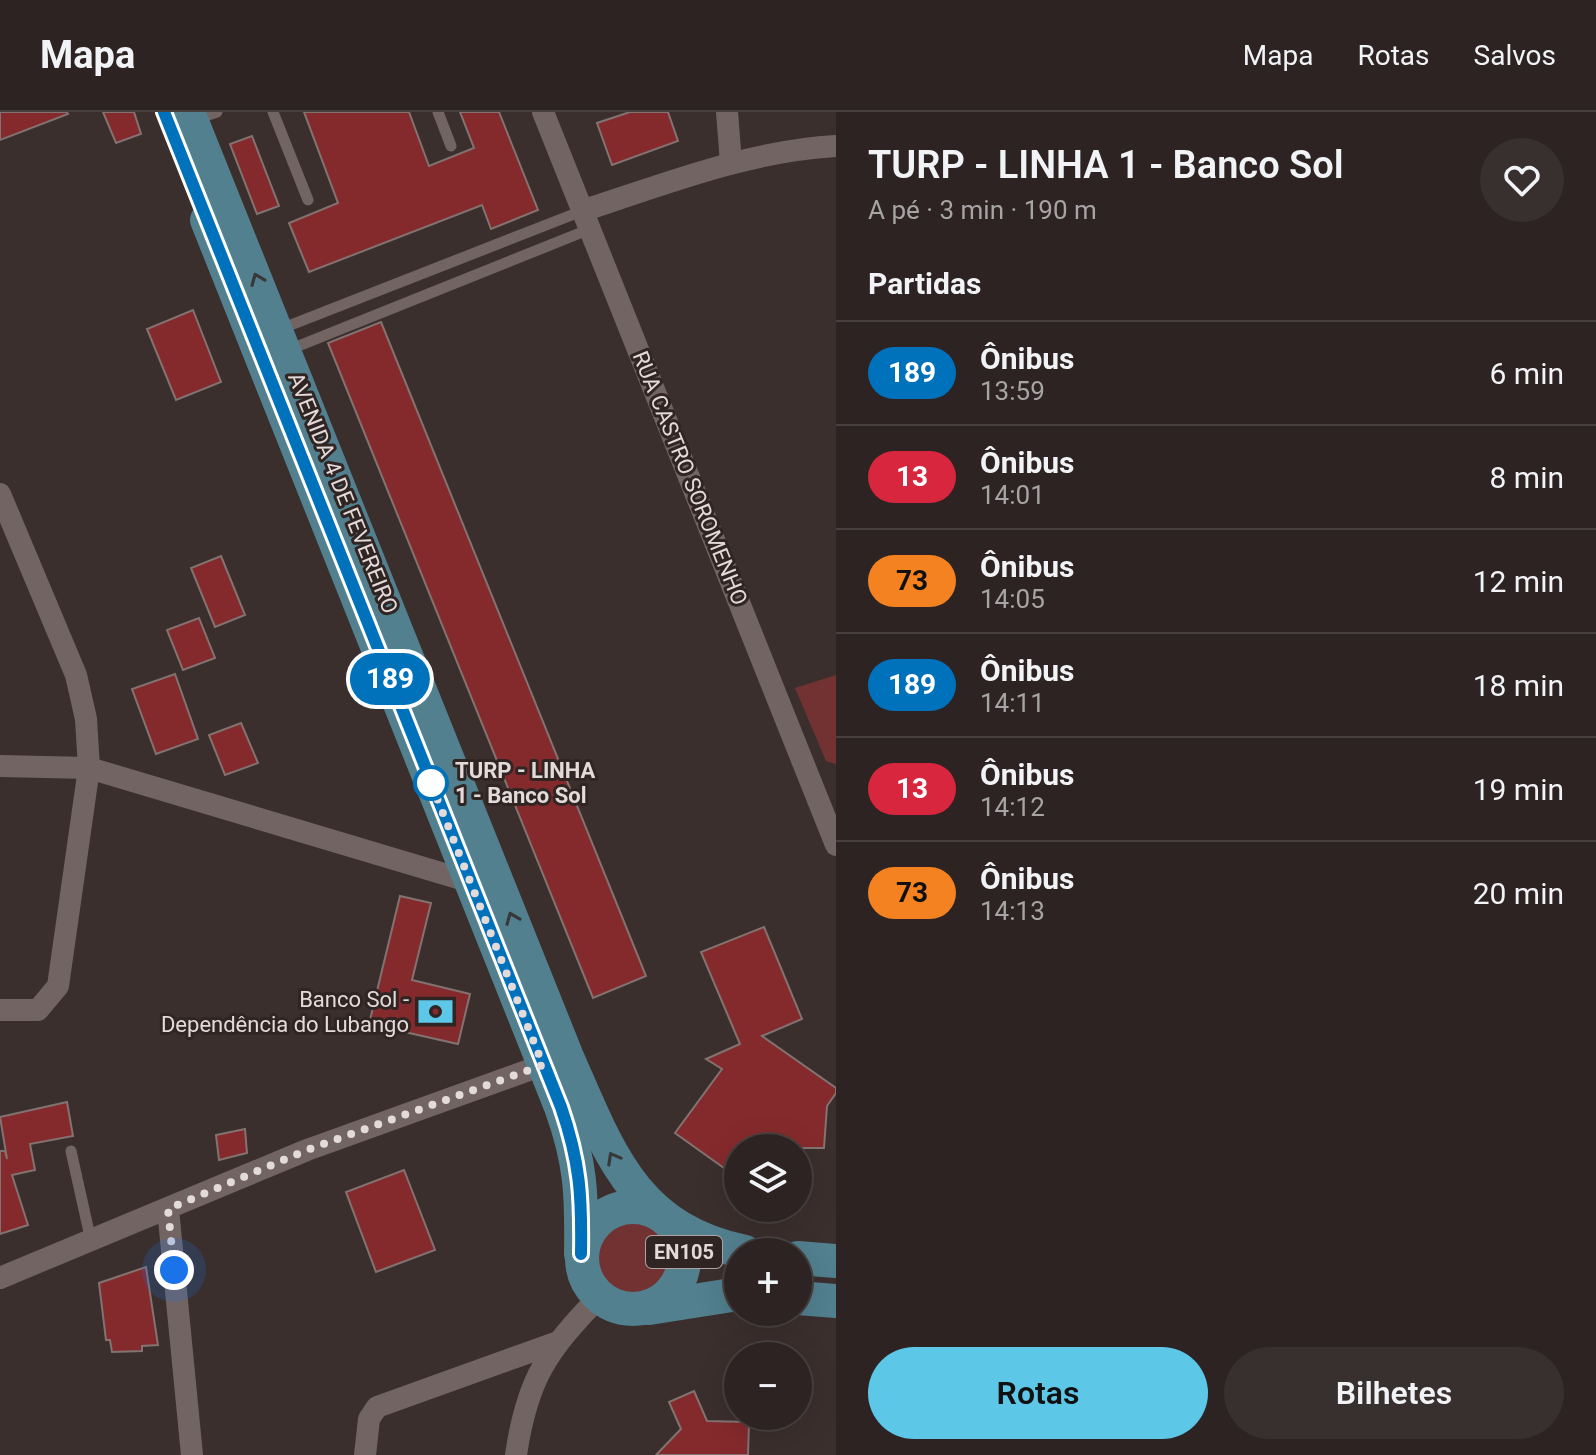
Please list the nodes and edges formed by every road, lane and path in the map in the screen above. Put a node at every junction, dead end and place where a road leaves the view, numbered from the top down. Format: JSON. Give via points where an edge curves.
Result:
{"nodes":[{"id":1,"x":273,"y":112,"type":"edge"},
{"id":2,"x":438,"y":112,"type":"edge"},
{"id":3,"x":543,"y":112,"type":"edge"},
{"id":4,"x":727,"y":112,"type":"edge"},
{"id":5,"x":190,"y":114,"type":"edge"},
{"id":6,"x":451,"y":146,"type":"dead end"},
{"id":7,"x":836,"y":146,"type":"edge"},
{"id":8,"x":731,"y":163,"type":"junction"},
{"id":9,"x":308,"y":200,"type":"dead end"},
{"id":10,"x":586,"y":220,"type":"junction"},
{"id":11,"x":282,"y":341,"type":"junction"},
{"id":12,"x":0,"y":494,"type":"edge"},
{"id":13,"x":0,"y":766,"type":"edge"},
{"id":14,"x":89,"y":768,"type":"junction"},
{"id":15,"x":825,"y":789,"type":"edge"},
{"id":16,"x":836,"y":845,"type":"edge"},
{"id":17,"x":471,"y":882,"type":"junction"},
{"id":18,"x":0,"y":1010,"type":"edge"},
{"id":19,"x":543,"y":1065,"type":"junction"},
{"id":20,"x":71,"y":1151,"type":"dead end"},
{"id":21,"x":168,"y":1209,"type":"junction"},
{"id":22,"x":664,"y":1216,"type":"junction"},
{"id":23,"x":91,"y":1241,"type":"junction"},
{"id":24,"x":724,"y":1246,"type":"edge"},
{"id":25,"x":581,"y":1254,"type":"junction"},
{"id":26,"x":812,"y":1259,"type":"edge"},
{"id":27,"x":836,"y":1261,"type":"edge"},
{"id":28,"x":0,"y":1278,"type":"edge"},
{"id":29,"x":724,"y":1296,"type":"edge"},
{"id":30,"x":599,"y":1297,"type":"junction"},
{"id":31,"x":812,"y":1299,"type":"edge"},
{"id":32,"x":836,"y":1301,"type":"edge"},
{"id":33,"x":637,"y":1309,"type":"junction"},
{"id":34,"x":555,"y":1343,"type":"junction"},
{"id":35,"x":192,"y":1455,"type":"edge"},
{"id":36,"x":365,"y":1455,"type":"edge"},
{"id":37,"x":516,"y":1455,"type":"edge"}],
"edges":[{"from":1,"to":9,"type":"lane"},
{"from":2,"to":6,"type":"lane"},
{"from":3,"to":10,"type":"street","name":"RUA CASTRO SOROMENHO"},
{"from":4,"to":8,"type":"street"},
{"from":11,"to":5,"type":"main road","name":"AVENIDA 4 DE FEVEREIRO","number":"EN105","one_way":true},
{"from":5,"to":17,"type":"main road","name":"AVENIDA 4 DE FEVEREIRO","number":"EN105"},
{"from":7,"to":8,"type":"street"},
{"from":8,"to":10,"type":"street"},
{"from":10,"to":11,"type":"lane"},
{"from":10,"to":11,"type":"lane"},
{"from":10,"to":15,"type":"street","name":"RUA CASTRO SOROMENHO"},
{"from":22,"to":11,"type":"main road","name":"AVENIDA 4 DE FEVEREIRO","number":"EN105","one_way":true,"via":[[628,1182],[603,1140]]},
{"from":12,"to":14,"type":"street","via":[[76,675]]},
{"from":13,"to":14,"type":"street"},
{"from":14,"to":17,"type":"street"},
{"from":14,"to":18,"type":"street","via":[[58,986],[38,1010]]},
{"from":15,"to":16,"type":"street","name":"RUA CASTRO SOROMENHO"},
{"from":17,"to":19,"type":"main road","name":"AVENIDA 4 DE FEVEREIRO","number":"EN105"},
{"from":19,"to":21,"type":"street","via":[[307,1150]]},
{"from":19,"to":25,"type":"main road","name":"AVENIDA 4 DE FEVEREIRO","number":"EN105","via":[[576,1150]]},
{"from":20,"to":23,"type":"lane"},
{"from":21,"to":23,"type":"street"},
{"from":21,"to":35,"type":"street"},
{"from":22,"to":24,"type":"main road","number":"EN105","via":[[695,1237]]},
{"from":22,"to":25,"type":"main road","number":"EN105","via":[[638,1207],[611,1211],[590,1228]]},
{"from":22,"to":33,"type":"main road","number":"EN105","via":[[684,1251],[680,1279],[663,1300]]},
{"from":23,"to":28,"type":"street"},
{"from":25,"to":30,"type":"main road","number":"EN105","via":[[584,1277]]},
{"from":26,"to":27,"type":"main road"},
{"from":29,"to":33,"type":"main road","number":"EN105"},
{"from":30,"to":33,"type":"main road","number":"EN105","via":[[623,1309]]},
{"from":30,"to":34,"type":"street"},
{"from":31,"to":32,"type":"main road"},
{"from":34,"to":36,"type":"street","via":[[377,1407],[369,1419]]},
{"from":34,"to":37,"type":"street","via":[[529,1393]]}]}
